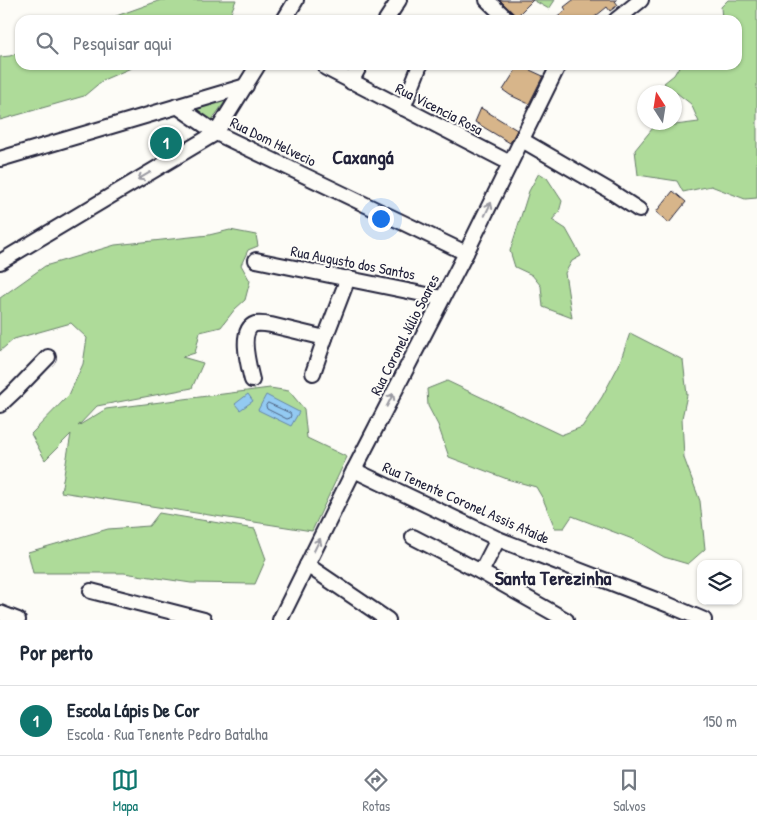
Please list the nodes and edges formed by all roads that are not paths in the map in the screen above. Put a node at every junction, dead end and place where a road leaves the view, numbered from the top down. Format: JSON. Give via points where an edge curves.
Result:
{"nodes":[{"id":1,"x":296,"y":0,"type":"edge"},
{"id":2,"x":399,"y":0,"type":"edge"},
{"id":3,"x":487,"y":0,"type":"edge"},
{"id":4,"x":641,"y":0,"type":"edge"},
{"id":5,"x":287,"y":15,"type":"edge"},
{"id":6,"x":389,"y":15,"type":"edge"},
{"id":7,"x":503,"y":15,"type":"edge"},
{"id":8,"x":622,"y":15,"type":"edge"},
{"id":9,"x":255,"y":70,"type":"edge"},
{"id":10,"x":330,"y":70,"type":"edge"},
{"id":11,"x":357,"y":70,"type":"edge"},
{"id":12,"x":418,"y":70,"type":"edge"},
{"id":13,"x":555,"y":70,"type":"edge"},
{"id":14,"x":351,"y":82,"type":"junction"},
{"id":15,"x":246,"y":86,"type":"junction"},
{"id":16,"x":177,"y":106,"type":"junction"},
{"id":17,"x":403,"y":108,"type":"junction"},
{"id":18,"x":216,"y":133,"type":"junction"},
{"id":19,"x":522,"y":140,"type":"junction"},
{"id":20,"x":0,"y":159,"type":"edge"},
{"id":21,"x":510,"y":164,"type":"junction"},
{"id":22,"x":640,"y":210,"type":"dead end"},
{"id":23,"x":466,"y":253,"type":"junction"},
{"id":24,"x":256,"y":260,"type":"dead end"},
{"id":25,"x":0,"y":262,"type":"edge"},
{"id":26,"x":348,"y":278,"type":"junction"},
{"id":27,"x":442,"y":298,"type":"junction"},
{"id":28,"x":324,"y":338,"type":"junction"},
{"id":29,"x":48,"y":357,"type":"dead end"},
{"id":30,"x":313,"y":373,"type":"dead end"},
{"id":31,"x":252,"y":380,"type":"dead end"},
{"id":32,"x":0,"y":405,"type":"edge"},
{"id":33,"x":354,"y":470,"type":"junction"},
{"id":34,"x":413,"y":537,"type":"dead end"},
{"id":35,"x":498,"y":538,"type":"junction"},
{"id":36,"x":307,"y":565,"type":"junction"},
{"id":37,"x":481,"y":572,"type":"junction"},
{"id":38,"x":91,"y":591,"type":"dead end"},
{"id":39,"x":0,"y":612,"type":"edge"},
{"id":40,"x":18,"y":620,"type":"edge"},
{"id":41,"x":204,"y":620,"type":"edge"},
{"id":42,"x":280,"y":620,"type":"edge"},
{"id":43,"x":388,"y":620,"type":"edge"},
{"id":44,"x":566,"y":620,"type":"edge"},
{"id":45,"x":704,"y":620,"type":"edge"}],
"edges":[{"from":1,"to":5,"type":"street"},
{"from":2,"to":6,"type":"street"},
{"from":3,"to":7,"type":"street"},
{"from":4,"to":8,"type":"street"},
{"from":9,"to":15,"type":"street"},
{"from":10,"to":14,"type":"street","name":"Rua Vicencia Rosa"},
{"from":11,"to":14,"type":"street"},
{"from":12,"to":17,"type":"street"},
{"from":13,"to":19,"type":"street","name":"Rua Coronel Júlio Soares"},
{"from":14,"to":17,"type":"street","name":"Rua Vicencia Rosa"},
{"from":15,"to":16,"type":"street"},
{"from":15,"to":18,"type":"street"},
{"from":16,"to":18,"type":"street","name":"Rua Dom Helvecio"},
{"from":16,"to":20,"type":"street"},
{"from":17,"to":21,"type":"street","name":"Rua Vicencia Rosa"},
{"from":18,"to":23,"type":"street","name":"Rua Dom Helvecio"},
{"from":18,"to":25,"type":"street","one_way":true},
{"from":19,"to":21,"type":"street","name":"Rua Coronel Júlio Soares"},
{"from":19,"to":22,"type":"street"},
{"from":23,"to":21,"type":"street","name":"Rua Coronel Júlio Soares","one_way":true},
{"from":23,"to":27,"type":"street","name":"Rua Coronel Júlio Soares"},
{"from":24,"to":26,"type":"street","name":"Rua Augusto dos Santos"},
{"from":26,"to":27,"type":"street","name":"Rua Augusto dos Santos"},
{"from":26,"to":28,"type":"street"},
{"from":33,"to":27,"type":"street","name":"Rua Coronel Júlio Soares","one_way":true},
{"from":28,"to":30,"type":"street"},
{"from":28,"to":31,"type":"street","via":[[262,323],[255,325],[246,338]]},
{"from":29,"to":32,"type":"street"},
{"from":33,"to":35,"type":"street","name":"Rua Tenente Coronel Assis Ataide"},
{"from":36,"to":33,"type":"street","name":"Rua Coronel Júlio Soares","one_way":true},
{"from":34,"to":37,"type":"street"},
{"from":35,"to":37,"type":"street"},
{"from":35,"to":45,"type":"street","name":"Rua Tenente Coronel Assis Ataide"},
{"from":36,"to":42,"type":"street","name":"Rua Coronel Júlio Soares"},
{"from":36,"to":43,"type":"street"},
{"from":37,"to":44,"type":"street"},
{"from":38,"to":41,"type":"street"},
{"from":39,"to":40,"type":"street"}]}
